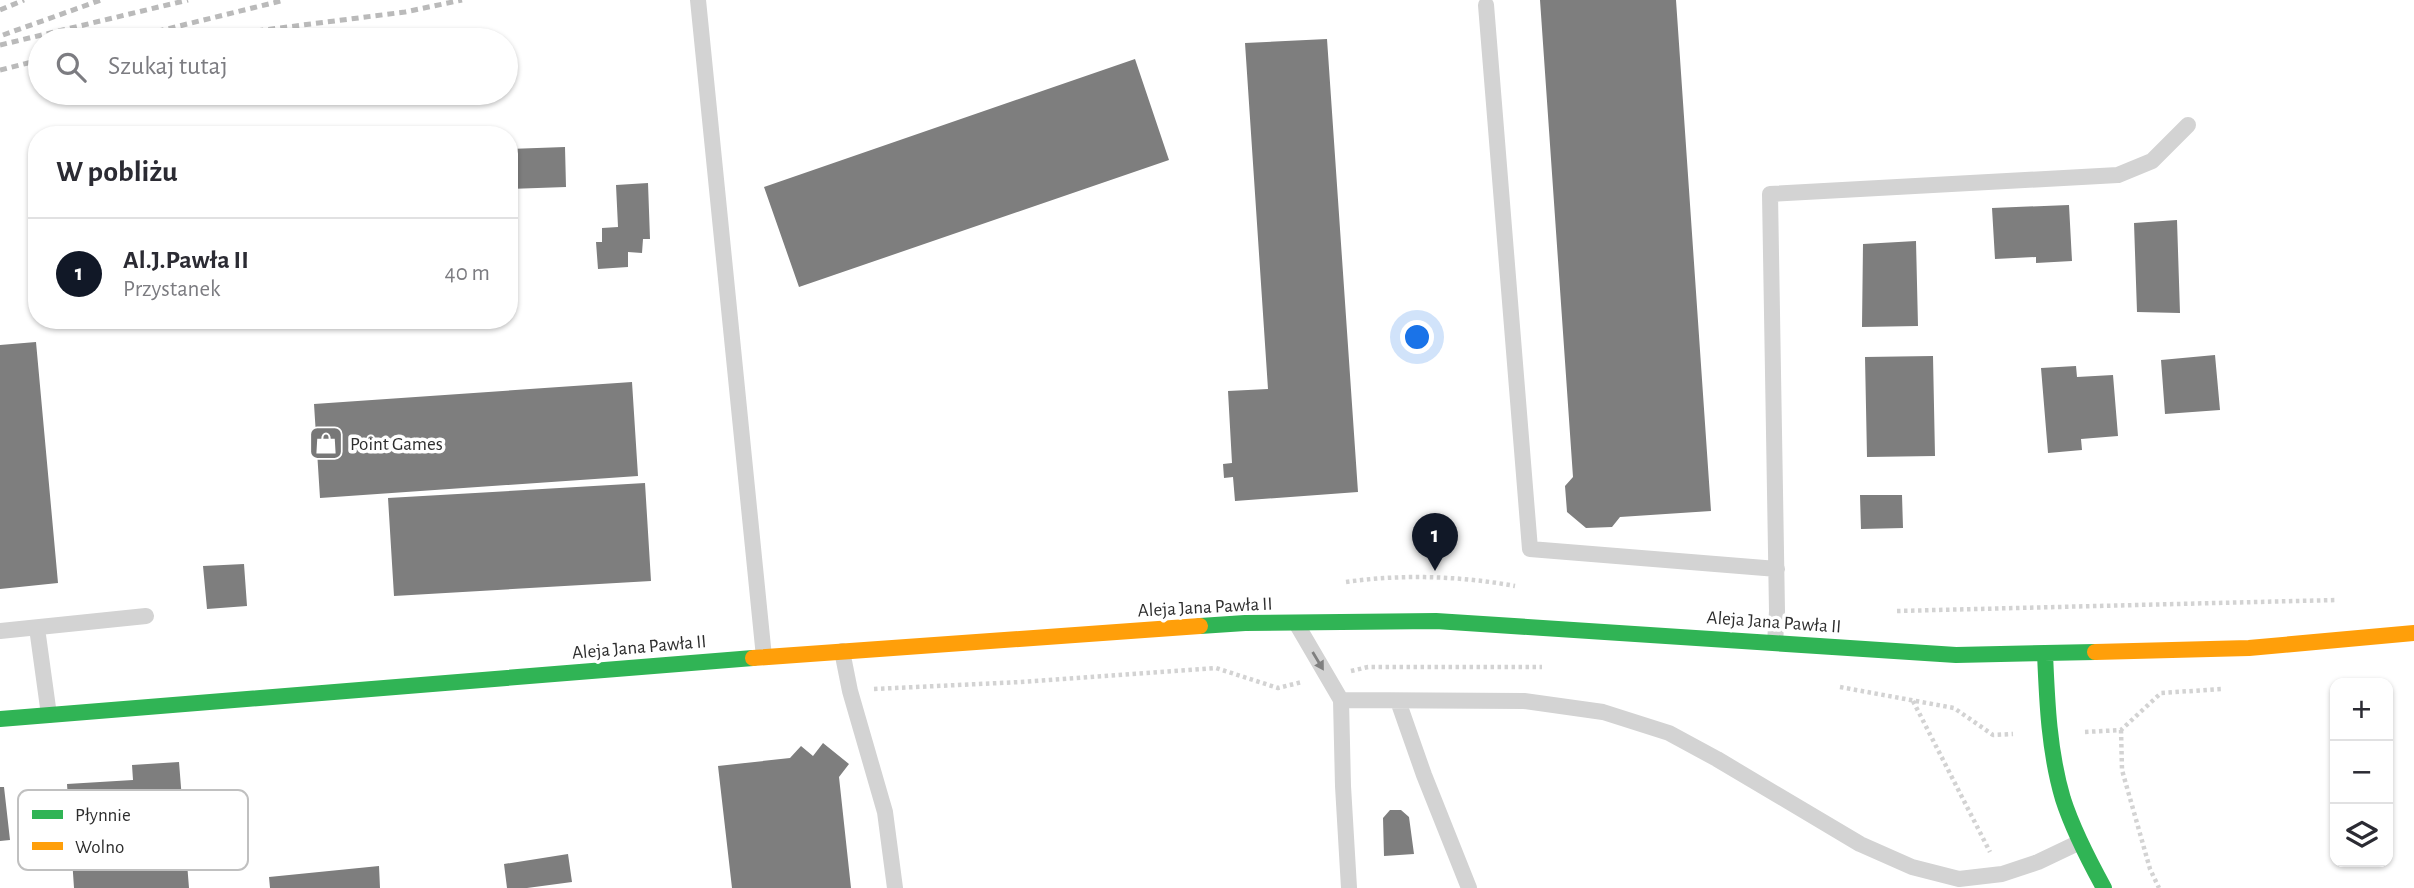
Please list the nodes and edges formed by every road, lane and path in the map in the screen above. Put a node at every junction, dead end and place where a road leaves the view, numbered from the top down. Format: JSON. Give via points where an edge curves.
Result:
{"nodes":[{"id":1,"x":698,"y":0,"type":"edge"},
{"id":2,"x":1486,"y":5,"type":"dead end"},
{"id":3,"x":2188,"y":125,"type":"dead end"},
{"id":4,"x":1777,"y":569,"type":"junction"},
{"id":5,"x":146,"y":616,"type":"dead end"},
{"id":6,"x":1295,"y":622,"type":"junction"},
{"id":7,"x":37,"y":628,"type":"junction"},
{"id":8,"x":0,"y":631,"type":"edge"},
{"id":9,"x":2414,"y":633,"type":"edge"},
{"id":10,"x":1775,"y":643,"type":"junction"},
{"id":11,"x":842,"y":651,"type":"junction"},
{"id":12,"x":2045,"y":653,"type":"junction"},
{"id":13,"x":764,"y":657,"type":"junction"},
{"id":14,"x":1543,"y":667,"type":"dead end"},
{"id":15,"x":1327,"y":676,"type":"junction"},
{"id":16,"x":1835,"y":686,"type":"dead end"},
{"id":17,"x":2224,"y":689,"type":"dead end"},
{"id":18,"x":850,"y":691,"type":"junction"},
{"id":19,"x":1341,"y":700,"type":"junction"},
{"id":20,"x":1913,"y":700,"type":"junction"},
{"id":21,"x":1398,"y":701,"type":"junction"},
{"id":22,"x":48,"y":715,"type":"junction"},
{"id":23,"x":0,"y":719,"type":"edge"},
{"id":24,"x":2121,"y":730,"type":"junction"},
{"id":25,"x":2049,"y":733,"type":"junction"},
{"id":26,"x":2080,"y":842,"type":"junction"},
{"id":27,"x":2002,"y":874,"type":"junction"},
{"id":28,"x":895,"y":888,"type":"edge"},
{"id":29,"x":1349,"y":888,"type":"edge"},
{"id":30,"x":1469,"y":888,"type":"edge"},
{"id":31,"x":2104,"y":888,"type":"edge"},
{"id":32,"x":2159,"y":888,"type":"edge"}],
"edges":[{"from":1,"to":13,"type":"lane"},
{"from":2,"to":4,"type":"lane","via":[[1530,549]]},
{"from":3,"to":4,"type":"lane","via":[[2152,161],[2118,175],[1770,194]]},
{"from":4,"to":10,"type":"lane"},
{"from":5,"to":7,"type":"lane"},
{"from":6,"to":10,"type":"main road","name":"Aleja Jana Pawła II","via":[[1436,621]]},
{"from":6,"to":11,"type":"main road","name":"Aleja Jana Pawła II"},
{"from":6,"to":15,"type":"lane","one_way":true},
{"from":7,"to":8,"type":"lane"},
{"from":7,"to":22,"type":"lane"},
{"from":9,"to":12,"type":"main road","name":"Aleja Jana Pawła II","via":[[2249,648]]},
{"from":10,"to":12,"type":"main road","name":"Aleja Jana Pawła II","via":[[1956,655]]},
{"from":11,"to":13,"type":"main road","name":"Aleja Jana Pawła II"},
{"from":11,"to":18,"type":"lane"},
{"from":12,"to":25,"type":"main road"},
{"from":13,"to":22,"type":"main road","name":"Aleja Jana Pawła II"},
{"from":14,"to":15,"type":"path","via":[[1368,667]]},
{"from":15,"to":18,"type":"path","via":[[1278,688],[1216,668]]},
{"from":15,"to":19,"type":"lane"},
{"from":16,"to":20,"type":"path"},
{"from":17,"to":24,"type":"path","via":[[2161,693]]},
{"from":18,"to":28,"type":"lane","via":[[885,812]]},
{"from":19,"to":21,"type":"lane"},
{"from":19,"to":29,"type":"lane"},
{"from":20,"to":25,"type":"path","via":[[1954,708],[1993,734]]},
{"from":20,"to":27,"type":"path"},
{"from":21,"to":27,"type":"lane","via":[[1524,701],[1603,712],[1669,733],[1860,844],[1913,867],[1959,879]]},
{"from":21,"to":30,"type":"lane"},
{"from":22,"to":23,"type":"main road","name":"Aleja Jana Pawła II"},
{"from":24,"to":25,"type":"path"},
{"from":24,"to":32,"type":"path","via":[[2122,770]]},
{"from":25,"to":26,"type":"main road","via":[[2059,784]]},
{"from":26,"to":27,"type":"lane"},
{"from":26,"to":31,"type":"main road"}]}
